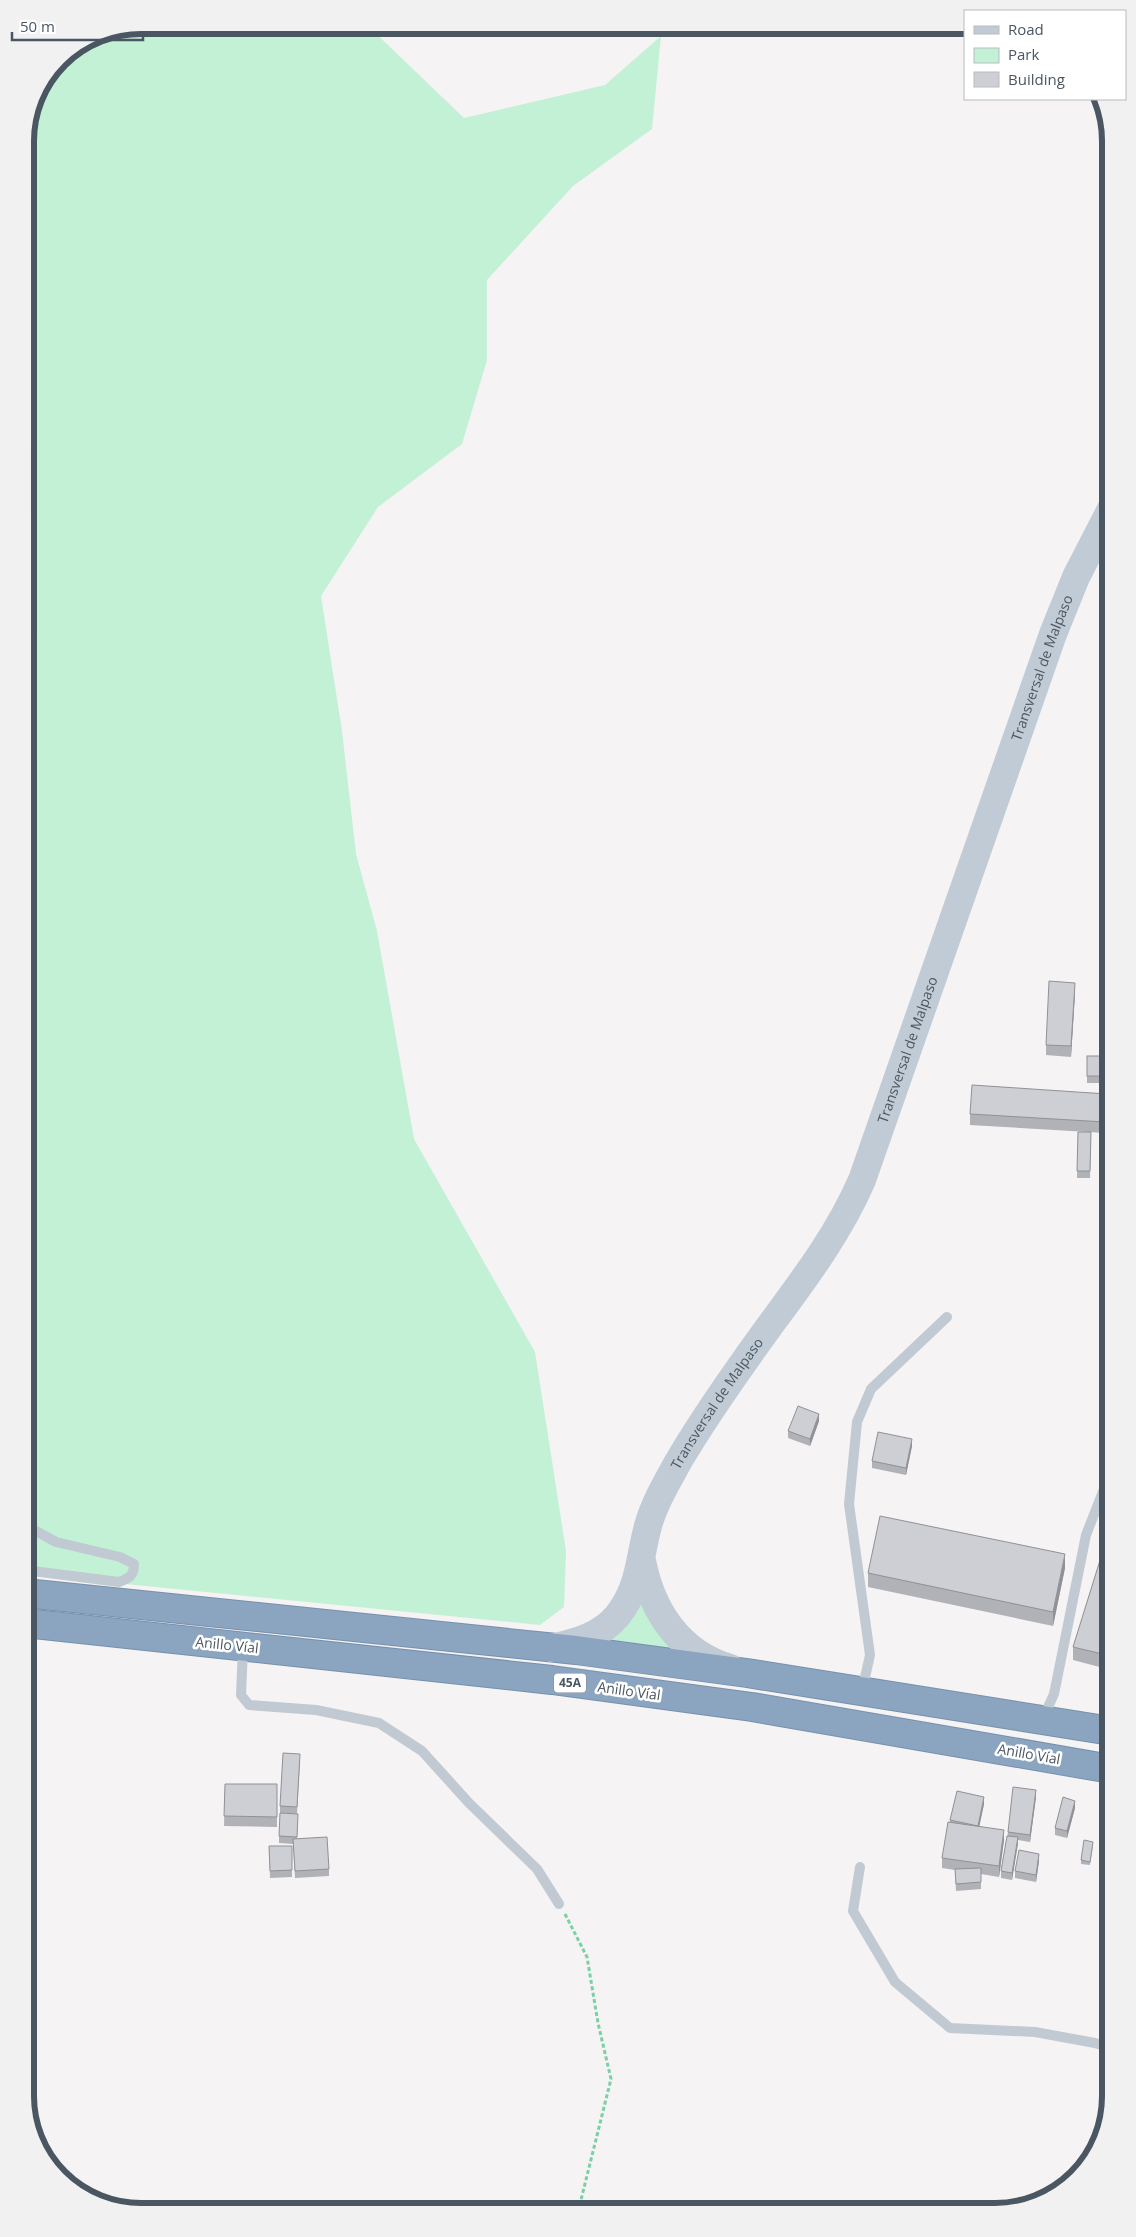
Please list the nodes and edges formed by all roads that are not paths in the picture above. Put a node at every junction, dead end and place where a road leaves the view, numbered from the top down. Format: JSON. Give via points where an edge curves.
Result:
{"nodes":[{"id":1,"x":1102,"y":526,"type":"edge"},
{"id":2,"x":947,"y":1317,"type":"dead end"},
{"id":3,"x":1102,"y":1494,"type":"edge"},
{"id":4,"x":34,"y":1530,"type":"edge"},
{"id":5,"x":641,"y":1557,"type":"junction"},
{"id":6,"x":34,"y":1571,"type":"edge"},
{"id":7,"x":34,"y":1594,"type":"edge"},
{"id":8,"x":34,"y":1624,"type":"edge"},
{"id":9,"x":243,"y":1647,"type":"junction"},
{"id":10,"x":550,"y":1649,"type":"junction"},
{"id":11,"x":747,"y":1673,"type":"junction"},
{"id":12,"x":862,"y":1692,"type":"junction"},
{"id":13,"x":1043,"y":1719,"type":"junction"},
{"id":14,"x":1102,"y":1729,"type":"edge"},
{"id":15,"x":1102,"y":1767,"type":"edge"},
{"id":16,"x":860,"y":1867,"type":"dead end"},
{"id":17,"x":559,"y":1904,"type":"road end"},
{"id":18,"x":1102,"y":2045,"type":"edge"}],
"edges":[{"from":1,"to":5,"type":"main road","name":"Transversal de Malpaso","via":[[1076,577],[1053,634],[848,1212],[821,1256],[744,1361],[680,1460],[656,1505]]},
{"from":2,"to":12,"type":"lane","via":[[871,1389],[857,1422],[849,1504],[870,1655]]},
{"from":3,"to":13,"type":"lane","via":[[1086,1536],[1054,1694]]},
{"from":4,"to":6,"type":"lane","via":[[56,1542],[120,1557],[134,1564],[134,1571],[130,1578],[119,1582]]},
{"from":5,"to":10,"type":"main road","name":"Transversal de Malpaso","via":[[638,1578],[617,1616],[600,1631],[580,1641]]},
{"from":5,"to":11,"type":"main road","name":"Transversal de Malpaso","via":[[646,1584],[674,1633],[695,1651],[720,1665]]},
{"from":7,"to":10,"type":"highway"},
{"from":8,"to":9,"type":"highway","name":"Anillo Víal","number":"45A"},
{"from":9,"to":15,"type":"highway","name":"Anillo Víal","number":"45A","via":[[552,1680],[752,1707]]},
{"from":9,"to":17,"type":"lane","via":[[241,1695],[249,1705],[316,1710],[379,1722],[422,1751],[468,1803],[537,1869]]},
{"from":10,"to":11,"type":"highway"},
{"from":11,"to":12,"type":"highway"},
{"from":12,"to":13,"type":"highway"},
{"from":13,"to":14,"type":"highway"},
{"from":16,"to":18,"type":"lane","via":[[853,1911],[895,1982],[950,2028],[1035,2032]]}]}
